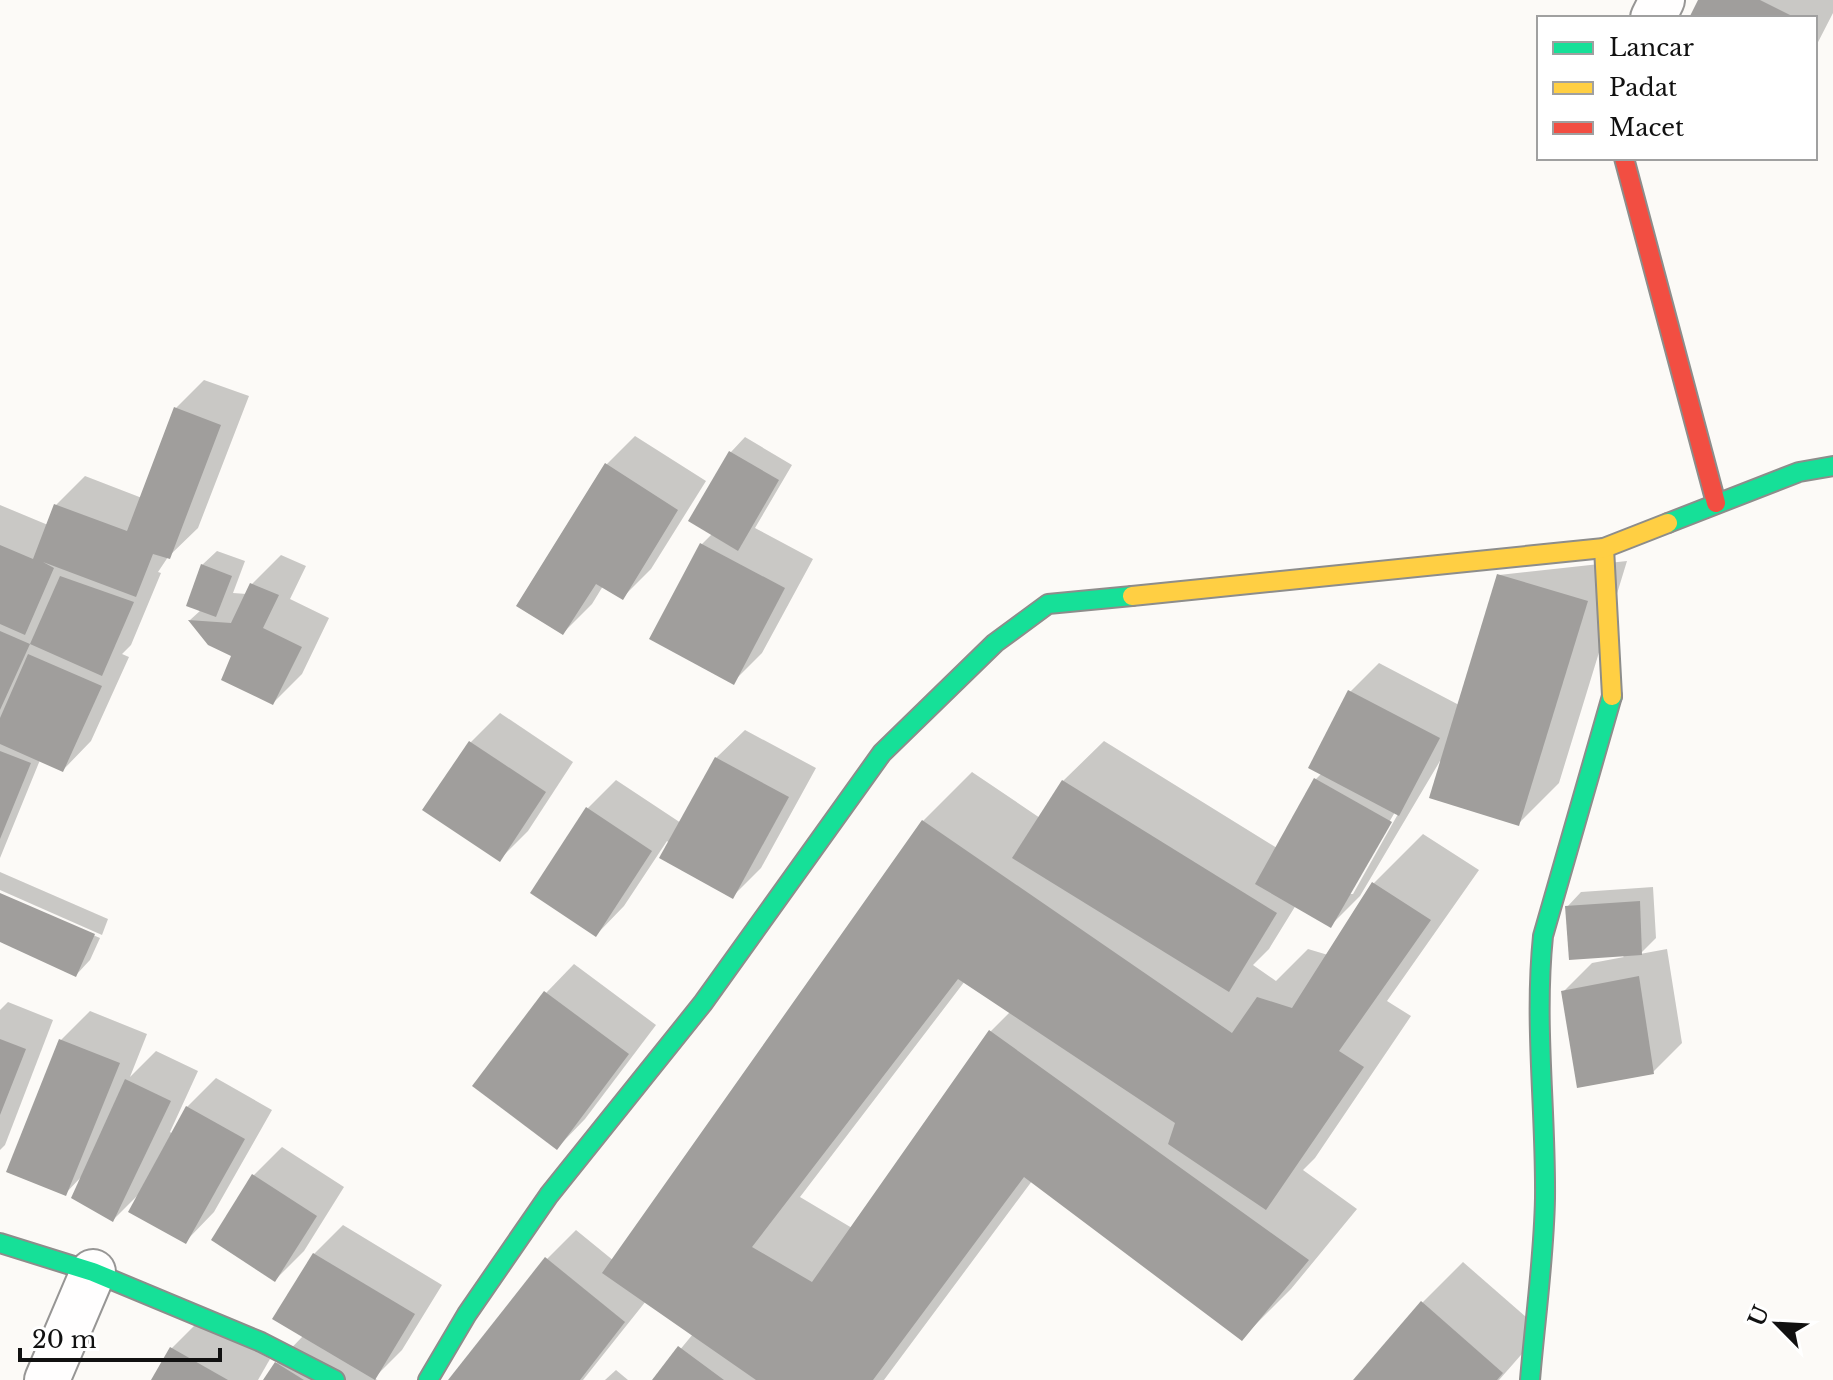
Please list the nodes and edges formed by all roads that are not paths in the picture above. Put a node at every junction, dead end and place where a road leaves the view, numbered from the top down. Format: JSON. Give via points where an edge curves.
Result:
{"nodes":[{"id":1,"x":1625,"y":160,"type":"edge"},
{"id":2,"x":1833,"y":466,"type":"edge"},
{"id":3,"x":1716,"y":503,"type":"junction"},
{"id":4,"x":1604,"y":548,"type":"junction"},
{"id":5,"x":0,"y":1243,"type":"edge"},
{"id":6,"x":93,"y":1272,"type":"junction"},
{"id":7,"x":47,"y":1380,"type":"edge"},
{"id":8,"x":335,"y":1380,"type":"edge"},
{"id":9,"x":428,"y":1380,"type":"edge"},
{"id":10,"x":1530,"y":1380,"type":"edge"}],
"edges":[{"from":1,"to":3,"type":"street"},
{"from":2,"to":3,"type":"street","via":[[1799,472]]},
{"from":3,"to":4,"type":"street"},
{"from":4,"to":9,"type":"street","via":[[1048,604],[995,643],[882,753],[703,1003],[549,1195]]},
{"from":4,"to":10,"type":"street","via":[[1613,694],[1555,889],[1540,963],[1545,1199]]},
{"from":5,"to":6,"type":"street"},
{"from":6,"to":7,"type":"street"},
{"from":6,"to":8,"type":"street","via":[[261,1342]]}]}
